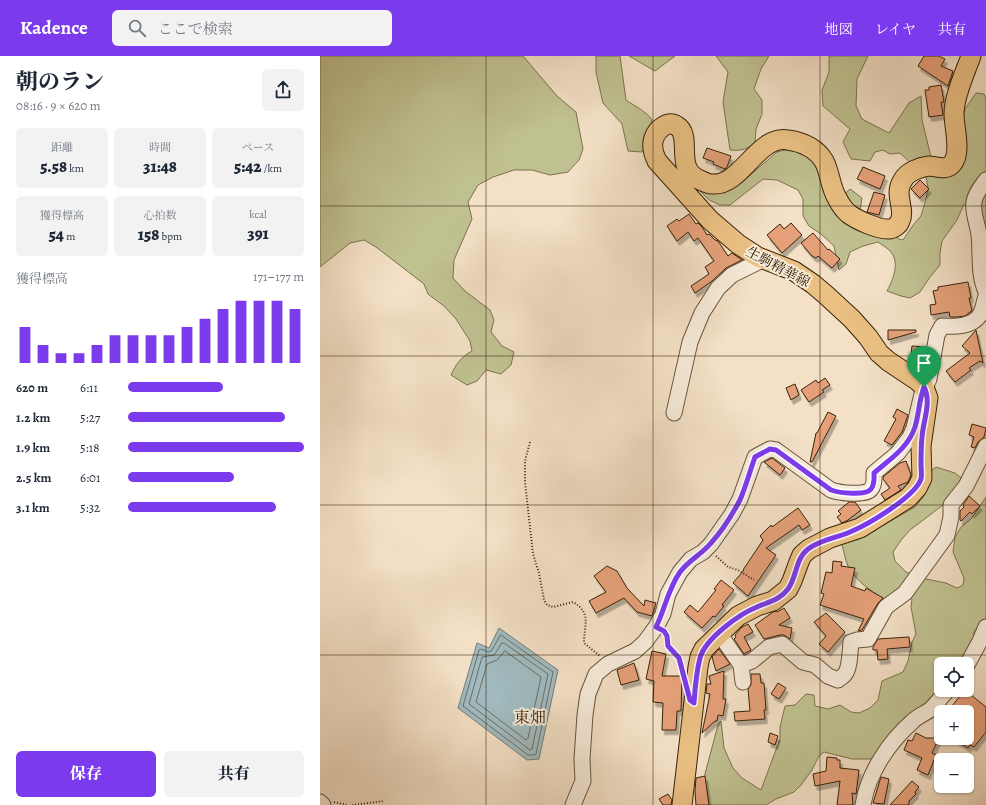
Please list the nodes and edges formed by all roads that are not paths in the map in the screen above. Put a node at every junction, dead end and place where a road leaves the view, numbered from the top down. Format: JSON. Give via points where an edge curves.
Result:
{"nodes":[{"id":1,"x":971,"y":56,"type":"edge"},
{"id":2,"x":986,"y":180,"type":"edge"},
{"id":3,"x":764,"y":259,"type":"junction"},
{"id":4,"x":986,"y":292,"type":"edge"},
{"id":5,"x":986,"y":296,"type":"edge"},
{"id":6,"x":924,"y":387,"type":"junction"},
{"id":7,"x":674,"y":413,"type":"dead end"},
{"id":8,"x":986,"y":446,"type":"edge"},
{"id":9,"x":719,"y":633,"type":"junction"},
{"id":10,"x":984,"y":634,"type":"edge"},
{"id":11,"x":971,"y":657,"type":"edge"},
{"id":12,"x":741,"y":665,"type":"junction"},
{"id":13,"x":743,"y":682,"type":"dead end"},
{"id":14,"x":942,"y":697,"type":"edge"},
{"id":15,"x":320,"y":802,"type":"edge"},
{"id":16,"x":323,"y":805,"type":"edge"},
{"id":17,"x":573,"y":805,"type":"edge"},
{"id":18,"x":682,"y":805,"type":"edge"},
{"id":19,"x":863,"y":805,"type":"edge"}],
"edges":[{"from":1,"to":3,"type":"main road","name":"生駒精華線","via":[[955,103],[957,139],[954,160],[946,168],[921,167],[903,178],[898,195],[901,221],[889,230],[849,214],[836,196],[823,160],[814,150],[799,142],[786,139],[770,143],[738,173],[714,184],[696,178],[690,173],[686,166],[681,129],[672,124],[664,125],[654,138],[653,147],[654,155],[662,168],[710,220],[748,251]]},
{"from":2,"to":4,"type":"street","via":[[973,203],[979,234],[982,284]]},
{"from":3,"to":6,"type":"main road","name":"生駒精華線","via":[[794,271],[813,284],[852,320],[879,354]]},
{"from":3,"to":7,"type":"street","via":[[732,275],[718,288],[702,313],[690,342]]},
{"from":5,"to":6,"type":"street","via":[[981,313],[975,321],[952,327],[942,326],[937,335],[929,380]]},
{"from":6,"to":9,"type":"main road","via":[[928,398],[921,446],[922,478],[917,488],[908,498],[860,528],[830,538],[809,549],[802,555],[788,589],[773,601],[738,616]]},
{"from":6,"to":17,"type":"street","via":[[910,437],[898,453],[874,473],[874,483],[865,493],[837,493],[776,450],[770,449],[755,457],[732,514],[703,552],[691,559],[680,572],[668,594],[663,614],[656,627],[635,651],[608,664],[596,674],[588,694],[583,737],[583,780]]},
{"from":8,"to":12,"type":"street","via":[[966,486],[951,505],[947,535],[905,593],[886,607],[868,639],[851,642],[846,673],[838,680],[828,676],[815,665],[803,662],[782,644],[769,647],[752,661]]},
{"from":9,"to":12,"type":"street"},
{"from":9,"to":18,"type":"main road","via":[[700,657]]},
{"from":10,"to":11,"type":"street"},
{"from":12,"to":13,"type":"street"},
{"from":14,"to":19,"type":"street","via":[[931,709],[914,720],[881,759],[864,796]]},
{"from":15,"to":16,"type":"street"}]}
